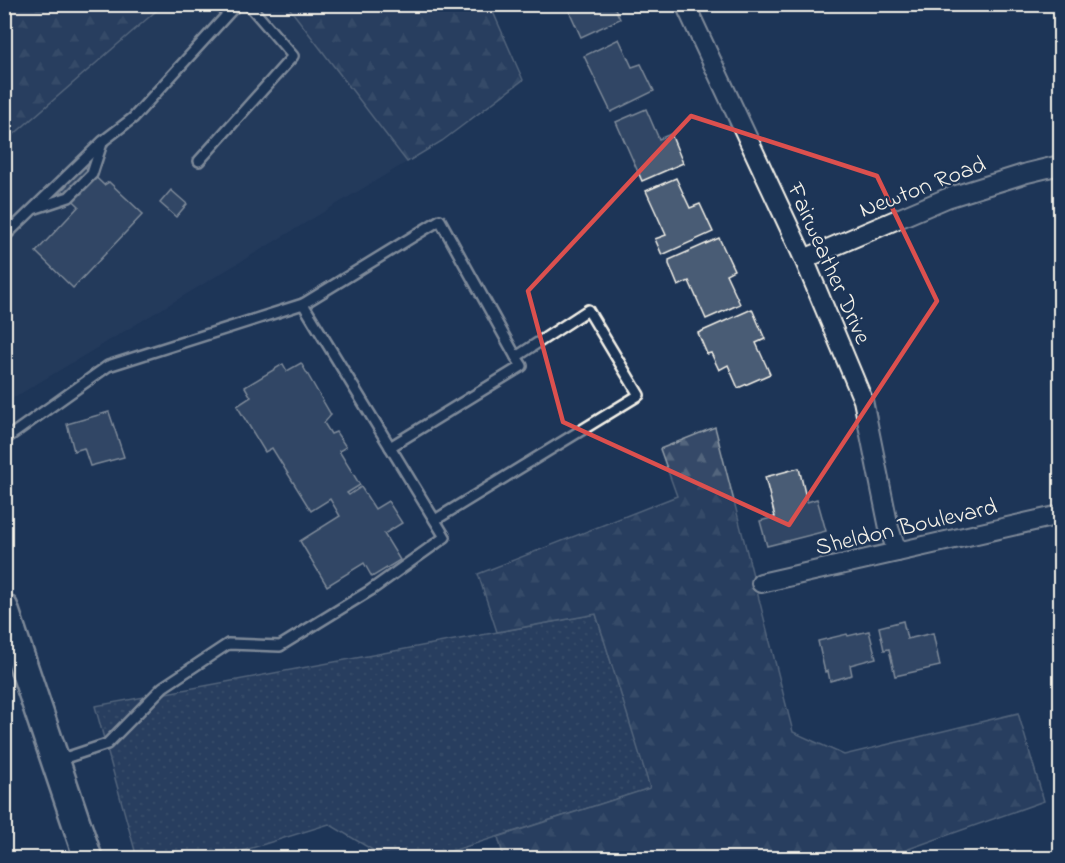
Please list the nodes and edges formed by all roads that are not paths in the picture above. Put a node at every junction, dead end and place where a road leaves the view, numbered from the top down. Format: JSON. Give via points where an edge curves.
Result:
{"nodes":[{"id":1,"x":237,"y":4,"type":"edge"},
{"id":2,"x":248,"y":4,"type":"edge"},
{"id":3,"x":685,"y":4,"type":"edge"},
{"id":4,"x":102,"y":142,"type":"junction"},
{"id":5,"x":199,"y":161,"type":"dead end"},
{"id":6,"x":1060,"y":165,"type":"edge"},
{"id":7,"x":34,"y":208,"type":"junction"},
{"id":8,"x":4,"y":237,"type":"edge"},
{"id":9,"x":804,"y":259,"type":"junction"},
{"id":10,"x":303,"y":304,"type":"junction"},
{"id":11,"x":516,"y":357,"type":"junction"},
{"id":12,"x":4,"y":440,"type":"edge"},
{"id":13,"x":390,"y":447,"type":"junction"},
{"id":14,"x":1060,"y":514,"type":"edge"},
{"id":15,"x":435,"y":520,"type":"junction"},
{"id":16,"x":897,"y":552,"type":"junction"},
{"id":17,"x":761,"y":584,"type":"dead end"},
{"id":18,"x":5,"y":613,"type":"edge"},
{"id":19,"x":55,"y":761,"type":"junction"},
{"id":20,"x":88,"y":858,"type":"edge"}],
"edges":[{"from":1,"to":4,"type":"lane","via":[[133,118]]},
{"from":2,"to":5,"type":"lane","via":[[293,56]]},
{"from":3,"to":9,"type":"street","name":"Fairweather Drive"},
{"from":4,"to":7,"type":"lane"},
{"from":4,"to":7,"type":"lane","via":[[92,174],[69,197]]},
{"from":6,"to":9,"type":"street","name":"Newton Road","via":[[947,198]]},
{"from":7,"to":8,"type":"lane"},
{"from":9,"to":16,"type":"street","name":"Fairweather Drive","via":[[863,400]]},
{"from":10,"to":11,"type":"lane","via":[[440,220]]},
{"from":10,"to":12,"type":"lane","via":[[108,366]]},
{"from":10,"to":13,"type":"lane"},
{"from":11,"to":13,"type":"lane","via":[[522,366]]},
{"from":11,"to":15,"type":"lane","via":[[588,310],[639,395]]},
{"from":13,"to":15,"type":"lane"},
{"from":14,"to":16,"type":"street","name":"Sheldon Boulevard"},
{"from":15,"to":19,"type":"lane","via":[[445,537],[371,590],[280,646],[228,644],[163,687],[106,744]]},
{"from":16,"to":17,"type":"street","name":"Sheldon Boulevard"},
{"from":18,"to":19,"type":"main road"},
{"from":19,"to":20,"type":"main road"}]}
